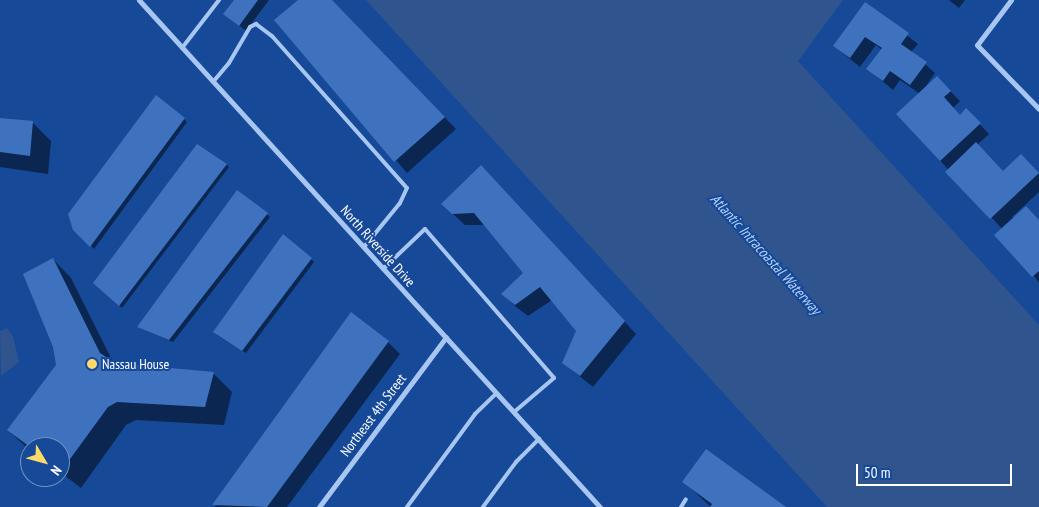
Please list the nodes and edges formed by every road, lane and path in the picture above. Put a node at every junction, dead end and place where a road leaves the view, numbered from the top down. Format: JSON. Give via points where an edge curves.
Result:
{"nodes":[{"id":1,"x":219,"y":0,"type":"edge"},
{"id":2,"x":1011,"y":0,"type":"edge"},
{"id":3,"x":142,"y":1,"type":"edge"},
{"id":4,"x":182,"y":48,"type":"junction"},
{"id":5,"x":213,"y":82,"type":"junction"},
{"id":6,"x":1039,"y":109,"type":"edge"},
{"id":7,"x":364,"y":247,"type":"junction"},
{"id":8,"x":384,"y":269,"type":"junction"},
{"id":9,"x":446,"y":337,"type":"junction"},
{"id":10,"x":497,"y":393,"type":"junction"},
{"id":11,"x":514,"y":412,"type":"junction"},
{"id":12,"x":539,"y":439,"type":"junction"},
{"id":13,"x":686,"y":499,"type":"dead end"},
{"id":14,"x":319,"y":507,"type":"edge"},
{"id":15,"x":407,"y":507,"type":"edge"},
{"id":16,"x":483,"y":507,"type":"edge"},
{"id":17,"x":600,"y":507,"type":"edge"},
{"id":18,"x":680,"y":507,"type":"edge"}],
"edges":[{"from":1,"to":4,"type":"lane"},
{"from":2,"to":6,"type":"street","via":[[977,45]]},
{"from":3,"to":4,"type":"street","name":"North Riverside Drive"},
{"from":4,"to":5,"type":"street","name":"North Riverside Drive"},
{"from":5,"to":7,"type":"street","name":"North Riverside Drive"},
{"from":5,"to":7,"type":"lane","via":[[229,63],[250,26],[256,24],[272,36],[407,188],[400,203]]},
{"from":7,"to":8,"type":"street","name":"North Riverside Drive"},
{"from":8,"to":9,"type":"street","name":"North Riverside Drive"},
{"from":8,"to":11,"type":"lane","via":[[425,229],[554,378]]},
{"from":9,"to":10,"type":"street","name":"North Riverside Drive"},
{"from":9,"to":14,"type":"street","name":"Northeast 4th Street"},
{"from":10,"to":11,"type":"street","name":"North Riverside Drive"},
{"from":10,"to":15,"type":"lane","via":[[475,414]]},
{"from":11,"to":12,"type":"street","name":"North Riverside Drive"},
{"from":12,"to":16,"type":"lane","via":[[516,462]]},
{"from":12,"to":17,"type":"street","name":"North Riverside Drive"},
{"from":13,"to":18,"type":"lane"}]}
